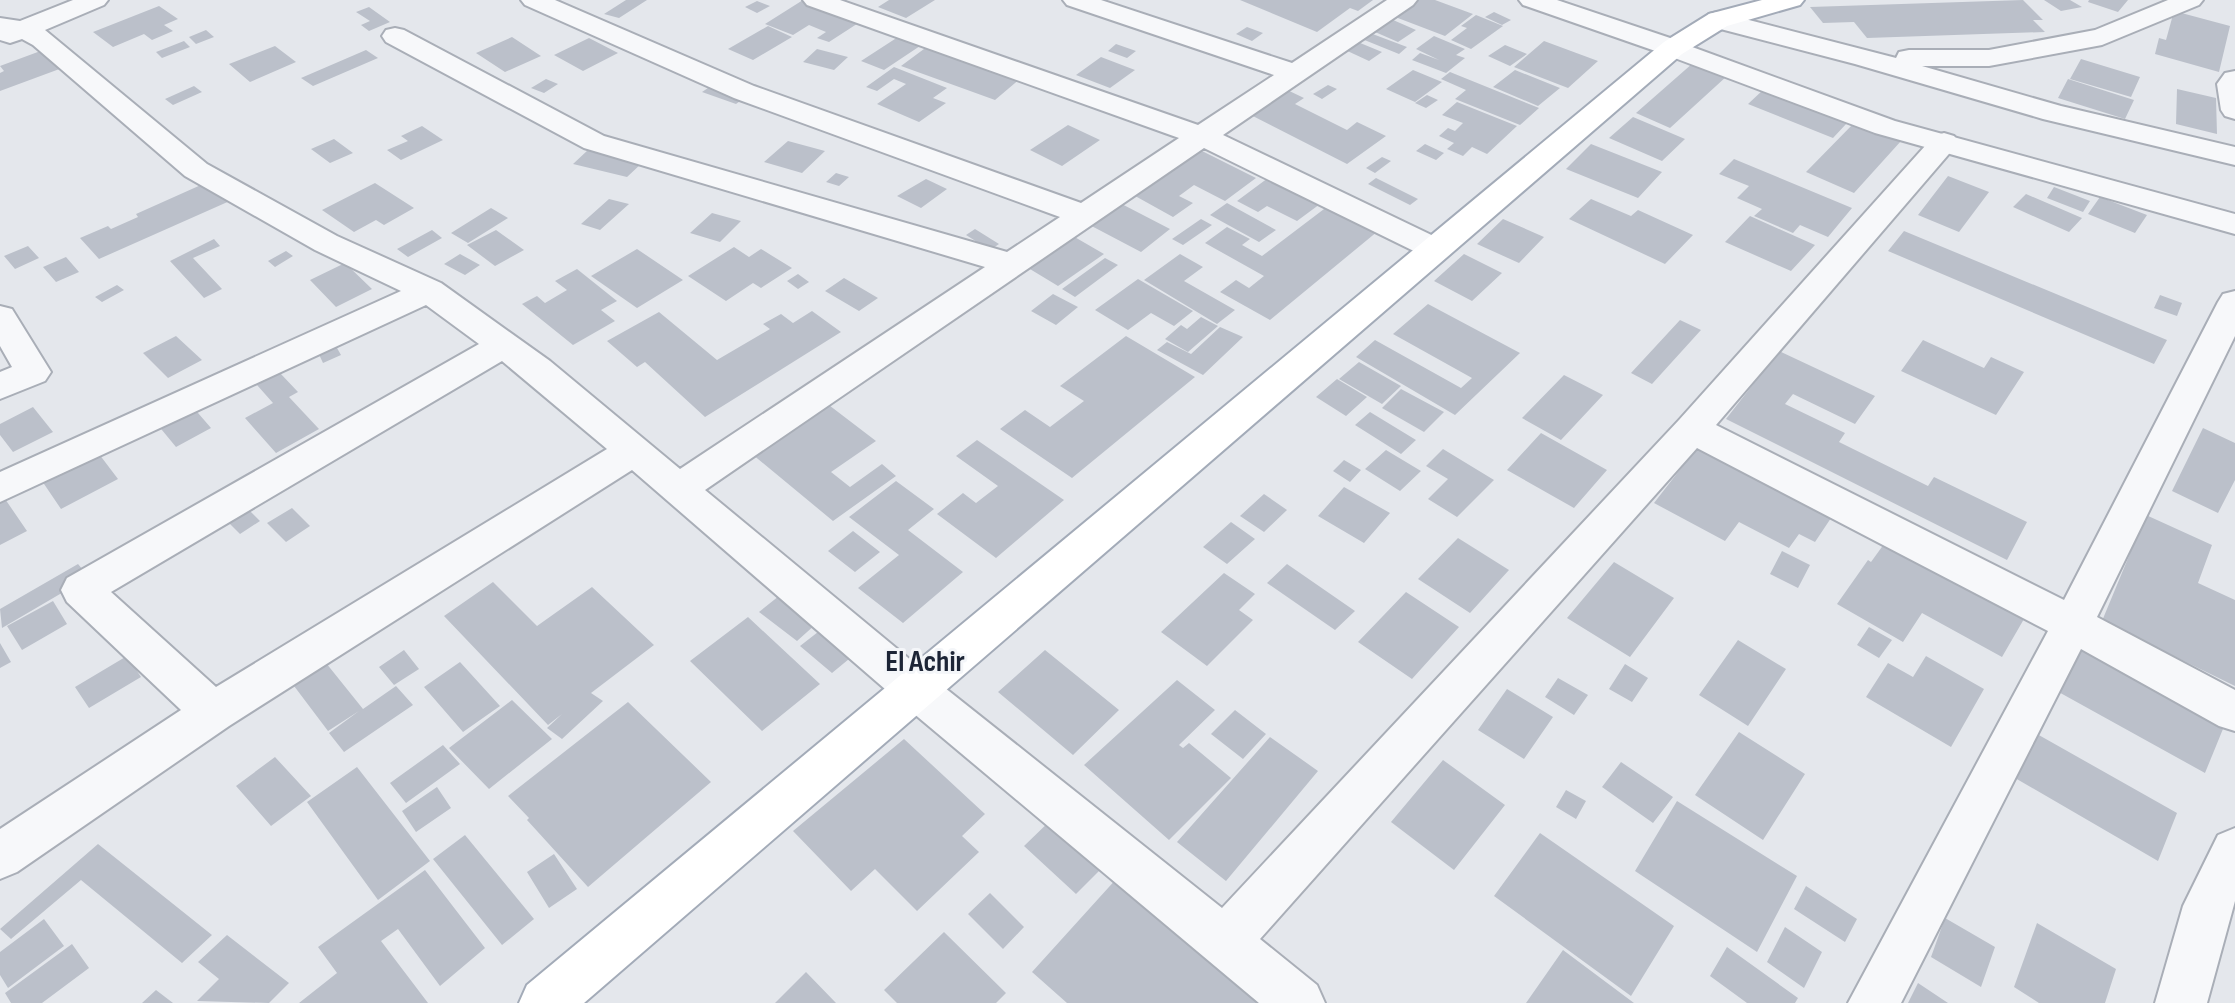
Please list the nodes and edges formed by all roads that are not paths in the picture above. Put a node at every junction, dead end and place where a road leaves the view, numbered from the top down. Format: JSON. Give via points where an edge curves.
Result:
{"nodes":[{"id":1,"x":95,"y":0,"type":"edge"},
{"id":2,"x":534,"y":0,"type":"edge"},
{"id":3,"x":816,"y":0,"type":"edge"},
{"id":4,"x":1404,"y":0,"type":"edge"},
{"id":5,"x":1532,"y":0,"type":"edge"},
{"id":6,"x":2190,"y":0,"type":"edge"},
{"id":7,"x":1773,"y":2,"type":"edge"},
{"id":8,"x":1097,"y":3,"type":"edge"},
{"id":9,"x":1718,"y":20,"type":"junction"},
{"id":10,"x":8,"y":32,"type":"edge"},
{"id":11,"x":395,"y":36,"type":"dead end"},
{"id":12,"x":1673,"y":48,"type":"junction"},
{"id":13,"x":1865,"y":58,"type":"junction"},
{"id":14,"x":1296,"y":73,"type":"junction"},
{"id":15,"x":2235,"y":79,"type":"edge"},
{"id":16,"x":2235,"y":110,"type":"edge"},
{"id":17,"x":1202,"y":136,"type":"junction"},
{"id":18,"x":1944,"y":142,"type":"junction"},
{"id":19,"x":2235,"y":156,"type":"edge"},
{"id":20,"x":1085,"y":215,"type":"junction"},
{"id":21,"x":2235,"y":224,"type":"edge"},
{"id":22,"x":1435,"y":249,"type":"junction"},
{"id":23,"x":1013,"y":264,"type":"junction"},
{"id":24,"x":429,"y":291,"type":"junction"},
{"id":25,"x":2235,"y":302,"type":"edge"},
{"id":26,"x":0,"y":317,"type":"edge"},
{"id":27,"x":504,"y":345,"type":"junction"},
{"id":28,"x":0,"y":386,"type":"edge"},
{"id":29,"x":1692,"y":429,"type":"junction"},
{"id":30,"x":634,"y":451,"type":"junction"},
{"id":31,"x":0,"y":488,"type":"edge"},
{"id":32,"x":678,"y":489,"type":"junction"},
{"id":33,"x":2073,"y":624,"type":"junction"},
{"id":34,"x":915,"y":689,"type":"junction"},
{"id":35,"x":213,"y":712,"type":"junction"},
{"id":36,"x":2235,"y":712,"type":"edge"},
{"id":37,"x":2235,"y":851,"type":"edge"},
{"id":38,"x":0,"y":856,"type":"edge"},
{"id":39,"x":1225,"y":941,"type":"junction"},
{"id":40,"x":545,"y":1003,"type":"edge"},
{"id":41,"x":1299,"y":1003,"type":"edge"},
{"id":42,"x":1874,"y":1003,"type":"edge"},
{"id":43,"x":2181,"y":1003,"type":"edge"}],
"edges":[{"from":1,"to":10,"type":"street"},
{"from":2,"to":20,"type":"street","via":[[744,92]]},
{"from":3,"to":17,"type":"street"},
{"from":4,"to":14,"type":"street"},
{"from":5,"to":12,"type":"street"},
{"from":6,"to":13,"type":"street","via":[[2102,37],[1989,58]]},
{"from":7,"to":9,"type":"main road"},
{"from":8,"to":14,"type":"street"},
{"from":9,"to":12,"type":"main road"},
{"from":9,"to":13,"type":"street"},
{"from":10,"to":24,"type":"street","via":[[42,39],[196,170],[326,243]]},
{"from":11,"to":23,"type":"street","via":[[594,142]]},
{"from":12,"to":18,"type":"street","via":[[1885,127]]},
{"from":12,"to":22,"type":"main road"},
{"from":13,"to":19,"type":"street","via":[[2053,113]]},
{"from":14,"to":17,"type":"street"},
{"from":15,"to":16,"type":"street","via":[[2231,84]]},
{"from":17,"to":20,"type":"street"},
{"from":17,"to":22,"type":"street"},
{"from":18,"to":21,"type":"street"},
{"from":18,"to":29,"type":"street"},
{"from":20,"to":23,"type":"street"},
{"from":22,"to":34,"type":"main road"},
{"from":23,"to":32,"type":"street"},
{"from":24,"to":27,"type":"street"},
{"from":24,"to":31,"type":"street"},
{"from":25,"to":33,"type":"street"},
{"from":26,"to":28,"type":"street","via":[[33,372]]},
{"from":27,"to":30,"type":"street"},
{"from":27,"to":35,"type":"street","via":[[81,590]]},
{"from":29,"to":33,"type":"street"},
{"from":29,"to":39,"type":"street"},
{"from":30,"to":32,"type":"street"},
{"from":30,"to":35,"type":"street"},
{"from":32,"to":34,"type":"street"},
{"from":33,"to":36,"type":"street"},
{"from":33,"to":42,"type":"street"},
{"from":34,"to":39,"type":"street"},
{"from":34,"to":40,"type":"main road"},
{"from":35,"to":38,"type":"street"},
{"from":37,"to":43,"type":"street","via":[[2207,906]]},
{"from":39,"to":41,"type":"street"}]}
